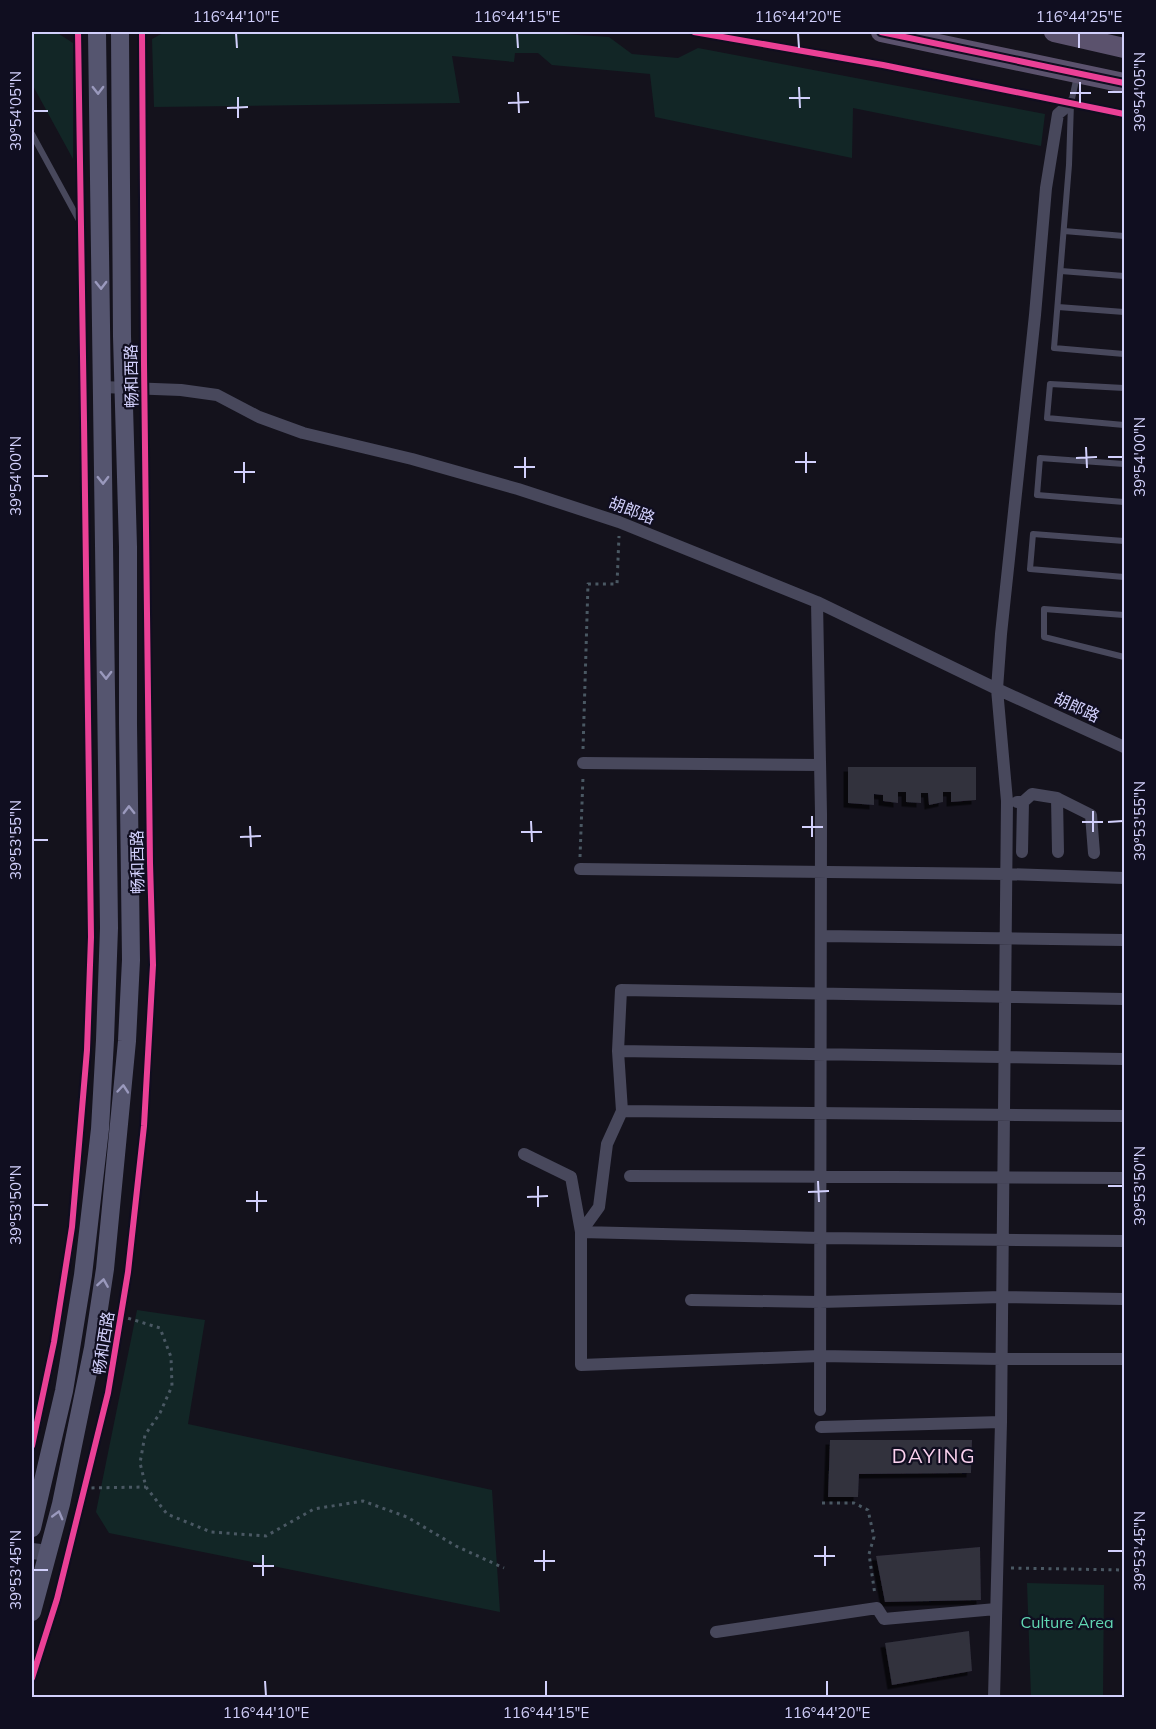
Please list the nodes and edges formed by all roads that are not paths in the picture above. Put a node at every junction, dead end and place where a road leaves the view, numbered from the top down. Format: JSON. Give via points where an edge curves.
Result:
{"nodes":[{"id":1,"x":97,"y":32,"type":"edge"},
{"id":2,"x":120,"y":32,"type":"edge"},
{"id":3,"x":881,"y":32,"type":"edge"},
{"id":4,"x":1054,"y":32,"type":"edge"},
{"id":5,"x":1125,"y":48,"type":"edge"},
{"id":6,"x":1078,"y":74,"type":"junction"},
{"id":7,"x":1125,"y":83,"type":"edge"},
{"id":8,"x":1071,"y":103,"type":"junction"},
{"id":9,"x":32,"y":134,"type":"edge"},
{"id":10,"x":81,"y":224,"type":"dead end"},
{"id":11,"x":1064,"y":231,"type":"junction"},
{"id":12,"x":1125,"y":236,"type":"edge"},
{"id":13,"x":1061,"y":271,"type":"junction"},
{"id":14,"x":1125,"y":276,"type":"edge"},
{"id":15,"x":1058,"y":307,"type":"junction"},
{"id":16,"x":1125,"y":312,"type":"edge"},
{"id":17,"x":1125,"y":354,"type":"edge"},
{"id":18,"x":102,"y":387,"type":"junction"},
{"id":19,"x":123,"y":387,"type":"junction"},
{"id":20,"x":1125,"y":388,"type":"edge"},
{"id":21,"x":1125,"y":425,"type":"edge"},
{"id":22,"x":1125,"y":464,"type":"edge"},
{"id":23,"x":1125,"y":502,"type":"edge"},
{"id":24,"x":1125,"y":541,"type":"edge"},
{"id":25,"x":1125,"y":577,"type":"edge"},
{"id":26,"x":816,"y":602,"type":"junction"},
{"id":27,"x":1125,"y":615,"type":"edge"},
{"id":28,"x":1125,"y":657,"type":"edge"},
{"id":29,"x":997,"y":689,"type":"junction"},
{"id":30,"x":1125,"y":747,"type":"edge"},
{"id":31,"x":583,"y":763,"type":"road end"},
{"id":32,"x":820,"y":765,"type":"junction"},
{"id":33,"x":1057,"y":798,"type":"junction"},
{"id":34,"x":1007,"y":801,"type":"junction"},
{"id":35,"x":1023,"y":802,"type":"junction"},
{"id":36,"x":1022,"y":852,"type":"dead end"},
{"id":37,"x":1058,"y":852,"type":"dead end"},
{"id":38,"x":1094,"y":854,"type":"dead end"},
{"id":39,"x":580,"y":869,"type":"road end"},
{"id":40,"x":821,"y":872,"type":"junction"},
{"id":41,"x":1006,"y":874,"type":"junction"},
{"id":42,"x":1125,"y":878,"type":"edge"},
{"id":43,"x":821,"y":936,"type":"junction"},
{"id":44,"x":1005,"y":939,"type":"junction"},
{"id":45,"x":1125,"y":940,"type":"edge"},
{"id":46,"x":820,"y":994,"type":"junction"},
{"id":47,"x":1005,"y":997,"type":"junction"},
{"id":48,"x":1125,"y":999,"type":"edge"},
{"id":49,"x":618,"y":1051,"type":"junction"},
{"id":50,"x":820,"y":1054,"type":"junction"},
{"id":51,"x":1004,"y":1057,"type":"junction"},
{"id":52,"x":1125,"y":1059,"type":"edge"},
{"id":53,"x":622,"y":1111,"type":"junction"},
{"id":54,"x":821,"y":1113,"type":"junction"},
{"id":55,"x":1004,"y":1114,"type":"junction"},
{"id":56,"x":1125,"y":1116,"type":"edge"},
{"id":57,"x":524,"y":1154,"type":"dead end"},
{"id":58,"x":630,"y":1176,"type":"dead end"},
{"id":59,"x":820,"y":1177,"type":"junction"},
{"id":60,"x":1003,"y":1177,"type":"junction"},
{"id":61,"x":1125,"y":1178,"type":"edge"},
{"id":62,"x":581,"y":1232,"type":"junction"},
{"id":63,"x":820,"y":1238,"type":"junction"},
{"id":64,"x":1002,"y":1240,"type":"junction"},
{"id":65,"x":1125,"y":1241,"type":"edge"},
{"id":66,"x":1002,"y":1297,"type":"junction"},
{"id":67,"x":1125,"y":1299,"type":"edge"},
{"id":68,"x":691,"y":1300,"type":"dead end"},
{"id":69,"x":820,"y":1302,"type":"junction"},
{"id":70,"x":820,"y":1356,"type":"junction"},
{"id":71,"x":1001,"y":1359,"type":"junction"},
{"id":72,"x":1125,"y":1359,"type":"edge"},
{"id":73,"x":820,"y":1410,"type":"dead end"},
{"id":74,"x":1001,"y":1422,"type":"junction"},
{"id":75,"x":821,"y":1427,"type":"dead end"},
{"id":76,"x":32,"y":1528,"type":"edge"},
{"id":77,"x":40,"y":1552,"type":"edge"},
{"id":78,"x":996,"y":1609,"type":"junction"},
{"id":79,"x":32,"y":1612,"type":"edge"},
{"id":80,"x":716,"y":1632,"type":"dead end"},
{"id":81,"x":994,"y":1698,"type":"edge"}],
"edges":[{"from":1,"to":18,"type":"main road","name":"畅和西路","one_way":true},
{"from":2,"to":19,"type":"main road","name":"畅和西路"},
{"from":3,"to":6,"type":"main road"},
{"from":4,"to":5,"type":"main road"},
{"from":6,"to":7,"type":"main road"},
{"from":6,"to":8,"type":"lane"},
{"from":8,"to":11,"type":"lane"},
{"from":8,"to":29,"type":"street","via":[[1058,114],[1046,188]]},
{"from":9,"to":10,"type":"lane"},
{"from":11,"to":12,"type":"lane"},
{"from":11,"to":13,"type":"lane"},
{"from":13,"to":14,"type":"lane"},
{"from":13,"to":15,"type":"lane"},
{"from":15,"to":16,"type":"lane"},
{"from":15,"to":17,"type":"lane","via":[[1054,348]]},
{"from":18,"to":19,"type":"street","name":"胡郎路"},
{"from":18,"to":76,"type":"main road","name":"畅和西路","one_way":true,"via":[[108,928],[100,1130],[64,1391]]},
{"from":19,"to":26,"type":"street","name":"胡郎路","via":[[216,395],[303,433],[412,459],[619,522]]},
{"from":77,"to":19,"type":"main road","name":"畅和西路","one_way":true,"via":[[61,1504],[93,1348],[128,1041],[128,547]]},
{"from":20,"to":21,"type":"lane","via":[[1050,384],[1047,418]]},
{"from":22,"to":23,"type":"lane","via":[[1040,458],[1037,495]]},
{"from":24,"to":25,"type":"lane","via":[[1033,534],[1030,569]]},
{"from":26,"to":29,"type":"street","name":"胡郎路"},
{"from":26,"to":32,"type":"street"},
{"from":27,"to":28,"type":"lane","via":[[1044,609],[1044,637]]},
{"from":29,"to":30,"type":"street","name":"胡郎路"},
{"from":29,"to":34,"type":"street"},
{"from":31,"to":32,"type":"street"},
{"from":32,"to":40,"type":"street"},
{"from":33,"to":35,"type":"street","via":[[1032,794]]},
{"from":33,"to":37,"type":"street"},
{"from":33,"to":38,"type":"street","via":[[1091,815]]},
{"from":34,"to":35,"type":"street"},
{"from":34,"to":41,"type":"street"},
{"from":35,"to":36,"type":"street"},
{"from":39,"to":40,"type":"street"},
{"from":40,"to":41,"type":"street"},
{"from":40,"to":43,"type":"street"},
{"from":41,"to":42,"type":"street"},
{"from":41,"to":44,"type":"street"},
{"from":43,"to":44,"type":"street"},
{"from":43,"to":46,"type":"street"},
{"from":44,"to":45,"type":"street"},
{"from":44,"to":47,"type":"street"},
{"from":46,"to":47,"type":"street"},
{"from":46,"to":49,"type":"street","via":[[621,990]]},
{"from":46,"to":50,"type":"street"},
{"from":47,"to":48,"type":"street"},
{"from":47,"to":51,"type":"street"},
{"from":49,"to":50,"type":"street"},
{"from":49,"to":53,"type":"street"},
{"from":50,"to":51,"type":"street"},
{"from":50,"to":54,"type":"street"},
{"from":51,"to":52,"type":"street"},
{"from":51,"to":55,"type":"street"},
{"from":53,"to":54,"type":"street"},
{"from":53,"to":62,"type":"street","via":[[607,1144],[598,1207]]},
{"from":54,"to":55,"type":"street"},
{"from":54,"to":59,"type":"street"},
{"from":55,"to":56,"type":"street"},
{"from":55,"to":60,"type":"street"},
{"from":57,"to":62,"type":"street","via":[[571,1177]]},
{"from":58,"to":59,"type":"street"},
{"from":59,"to":60,"type":"street"},
{"from":59,"to":63,"type":"street"},
{"from":60,"to":61,"type":"street"},
{"from":60,"to":64,"type":"street"},
{"from":62,"to":63,"type":"street"},
{"from":62,"to":70,"type":"street","via":[[582,1365]]},
{"from":63,"to":64,"type":"street"},
{"from":63,"to":69,"type":"street"},
{"from":64,"to":65,"type":"street"},
{"from":64,"to":66,"type":"street"},
{"from":66,"to":67,"type":"street"},
{"from":66,"to":69,"type":"street"},
{"from":66,"to":71,"type":"street"},
{"from":68,"to":69,"type":"street"},
{"from":69,"to":70,"type":"street"},
{"from":70,"to":71,"type":"street"},
{"from":70,"to":73,"type":"street"},
{"from":71,"to":72,"type":"street"},
{"from":71,"to":74,"type":"street"},
{"from":74,"to":75,"type":"street"},
{"from":74,"to":78,"type":"street"},
{"from":77,"to":79,"type":"main road","name":"畅和西路"},
{"from":78,"to":80,"type":"street","via":[[884,1619],[877,1608]]},
{"from":78,"to":81,"type":"street"}]}
